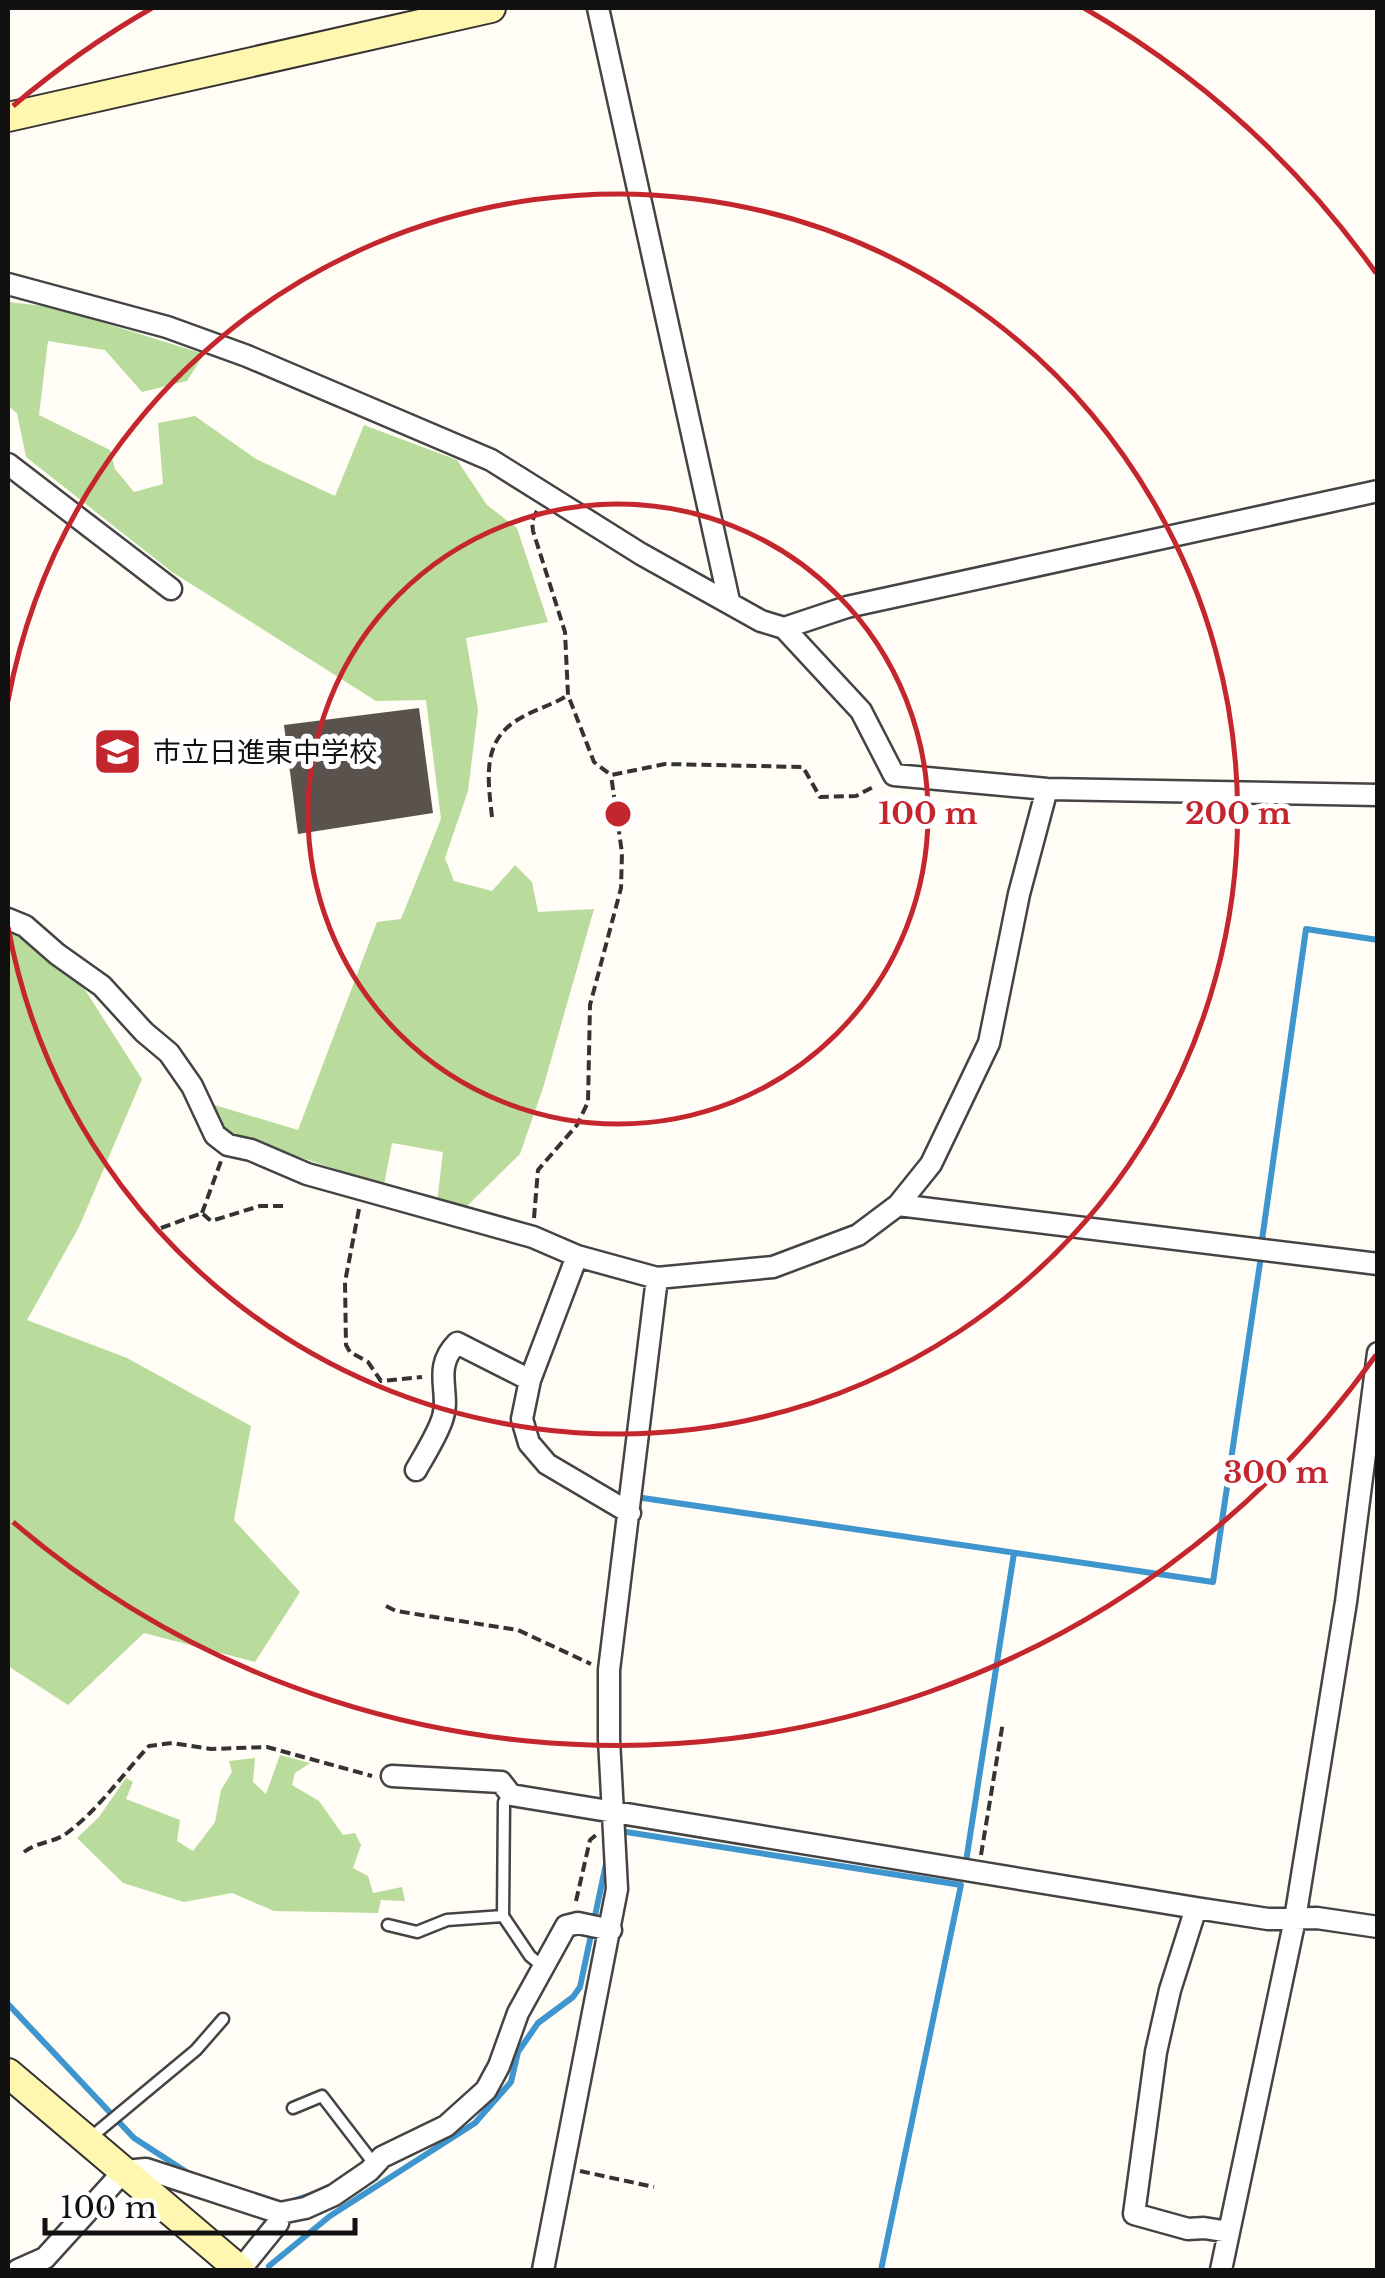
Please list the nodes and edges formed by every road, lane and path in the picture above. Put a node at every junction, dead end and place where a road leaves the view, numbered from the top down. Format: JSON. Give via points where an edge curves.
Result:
{"nodes":[{"id":1,"x":491,"y":8,"type":"edge"},
{"id":2,"x":598,"y":8,"type":"edge"},
{"id":3,"x":8,"y":117,"type":"edge"},
{"id":4,"x":8,"y":284,"type":"edge"},
{"id":5,"x":8,"y":464,"type":"edge"},
{"id":6,"x":1378,"y":491,"type":"edge"},
{"id":7,"x":549,"y":495,"type":"junction"},
{"id":8,"x":171,"y":589,"type":"dead end"},
{"id":9,"x":729,"y":601,"type":"junction"},
{"id":10,"x":784,"y":628,"type":"junction"},
{"id":11,"x":568,"y":695,"type":"junction"},
{"id":12,"x":610,"y":775,"type":"junction"},
{"id":13,"x":894,"y":776,"type":"junction"},
{"id":14,"x":1047,"y":790,"type":"junction"},
{"id":15,"x":1378,"y":795,"type":"edge"},
{"id":16,"x":492,"y":817,"type":"dead end"},
{"id":17,"x":8,"y":919,"type":"edge"},
{"id":18,"x":228,"y":1145,"type":"junction"},
{"id":19,"x":364,"y":1188,"type":"junction"},
{"id":20,"x":287,"y":1206,"type":"dead end"},
{"id":21,"x":898,"y":1206,"type":"junction"},
{"id":22,"x":202,"y":1213,"type":"junction"},
{"id":23,"x":161,"y":1228,"type":"dead end"},
{"id":24,"x":532,"y":1237,"type":"junction"},
{"id":25,"x":577,"y":1256,"type":"junction"},
{"id":26,"x":1378,"y":1264,"type":"edge"},
{"id":27,"x":656,"y":1278,"type":"junction"},
{"id":28,"x":1378,"y":1353,"type":"edge"},
{"id":29,"x":442,"y":1378,"type":"junction"},
{"id":30,"x":530,"y":1380,"type":"junction"},
{"id":31,"x":416,"y":1470,"type":"dead end"},
{"id":32,"x":630,"y":1513,"type":"junction"},
{"id":33,"x":386,"y":1606,"type":"dead end"},
{"id":34,"x":610,"y":1666,"type":"junction"},
{"id":35,"x":1003,"y":1722,"type":"dead end"},
{"id":36,"x":392,"y":1776,"type":"joint"},
{"id":37,"x":511,"y":1795,"type":"junction"},
{"id":38,"x":613,"y":1811,"type":"junction"},
{"id":39,"x":599,"y":1832,"type":"dead end"},
{"id":40,"x":24,"y":1852,"type":"dead end"},
{"id":41,"x":978,"y":1872,"type":"junction"},
{"id":42,"x":1196,"y":1908,"type":"junction"},
{"id":43,"x":503,"y":1916,"type":"junction"},
{"id":44,"x":1295,"y":1919,"type":"junction"},
{"id":45,"x":572,"y":1924,"type":"junction"},
{"id":46,"x":388,"y":1925,"type":"dead end"},
{"id":47,"x":1378,"y":1928,"type":"edge"},
{"id":48,"x":611,"y":1930,"type":"junction"},
{"id":49,"x":542,"y":1966,"type":"junction"},
{"id":50,"x":224,"y":2020,"type":"dead end"},
{"id":51,"x":8,"y":2073,"type":"edge"},
{"id":52,"x":293,"y":2108,"type":"dead end"},
{"id":53,"x":88,"y":2140,"type":"junction"},
{"id":54,"x":375,"y":2165,"type":"junction"},
{"id":55,"x":562,"y":2168,"type":"junction"},
{"id":56,"x":124,"y":2171,"type":"junction"},
{"id":57,"x":654,"y":2187,"type":"dead end"},
{"id":58,"x":280,"y":2213,"type":"junction"},
{"id":59,"x":1229,"y":2232,"type":"junction"},
{"id":60,"x":18,"y":2270,"type":"edge"},
{"id":61,"x":240,"y":2270,"type":"edge"},
{"id":62,"x":543,"y":2270,"type":"edge"},
{"id":63,"x":1221,"y":2270,"type":"edge"}],
"edges":[{"from":1,"to":3,"type":"street"},
{"from":2,"to":9,"type":"street"},
{"from":4,"to":7,"type":"street","via":[[247,356],[491,460]]},
{"from":5,"to":8,"type":"street"},
{"from":6,"to":10,"type":"street","via":[[847,607]]},
{"from":7,"to":9,"type":"street"},
{"from":7,"to":11,"type":"path","via":[[532,522],[565,632]]},
{"from":9,"to":10,"type":"street"},
{"from":10,"to":13,"type":"street","via":[[860,711]]},
{"from":11,"to":12,"type":"path","via":[[594,762]]},
{"from":11,"to":16,"type":"path","via":[[517,720],[496,739],[488,782]]},
{"from":12,"to":13,"type":"path","via":[[665,764],[803,767],[820,798],[856,796]]},
{"from":12,"to":24,"type":"path","via":[[621,888],[590,1005],[588,1102],[538,1170]]},
{"from":13,"to":14,"type":"street"},
{"from":14,"to":15,"type":"street"},
{"from":14,"to":21,"type":"street","via":[[989,1043],[932,1164]]},
{"from":17,"to":18,"type":"street","via":[[102,986],[169,1053],[215,1136]]},
{"from":18,"to":19,"type":"street"},
{"from":18,"to":22,"type":"path"},
{"from":19,"to":24,"type":"street"},
{"from":19,"to":29,"type":"path","via":[[346,1282],[346,1345],[380,1381]]},
{"from":20,"to":22,"type":"path","via":[[260,1206],[211,1221]]},
{"from":21,"to":26,"type":"street"},
{"from":21,"to":27,"type":"street","via":[[858,1235],[773,1267]]},
{"from":22,"to":23,"type":"path"},
{"from":24,"to":25,"type":"street"},
{"from":25,"to":27,"type":"street"},
{"from":25,"to":30,"type":"street"},
{"from":27,"to":32,"type":"street"},
{"from":28,"to":44,"type":"street"},
{"from":29,"to":30,"type":"street","via":[[456,1343]]},
{"from":29,"to":31,"type":"street","via":[[444,1416]]},
{"from":30,"to":32,"type":"street","via":[[522,1420],[529,1443],[547,1464]]},
{"from":32,"to":34,"type":"street"},
{"from":33,"to":34,"type":"path","via":[[518,1630],[586,1663]]},
{"from":34,"to":38,"type":"street"},
{"from":35,"to":41,"type":"path"},
{"from":36,"to":37,"type":"street","via":[[502,1782]]},
{"from":36,"to":40,"type":"path","via":[[267,1747],[149,1746],[90,1814],[62,1837]]},
{"from":37,"to":38,"type":"street"},
{"from":37,"to":43,"type":"lane","via":[[504,1802]]},
{"from":38,"to":41,"type":"street"},
{"from":38,"to":48,"type":"street","via":[[618,1890]]},
{"from":39,"to":45,"type":"path","via":[[590,1840]]},
{"from":41,"to":42,"type":"street"},
{"from":42,"to":44,"type":"street"},
{"from":42,"to":59,"type":"street","via":[[1156,2052],[1134,2214]]},
{"from":43,"to":46,"type":"lane","via":[[446,1920],[417,1932]]},
{"from":43,"to":49,"type":"lane"},
{"from":44,"to":47,"type":"street"},
{"from":44,"to":59,"type":"street"},
{"from":45,"to":48,"type":"street"},
{"from":45,"to":49,"type":"street"},
{"from":48,"to":55,"type":"street"},
{"from":49,"to":54,"type":"street","via":[[491,2085],[446,2126]]},
{"from":50,"to":53,"type":"lane"},
{"from":51,"to":53,"type":"street"},
{"from":52,"to":54,"type":"lane","via":[[322,2096]]},
{"from":53,"to":56,"type":"street"},
{"from":54,"to":58,"type":"street","via":[[334,2194]]},
{"from":55,"to":57,"type":"path"},
{"from":55,"to":62,"type":"street"},
{"from":56,"to":58,"type":"street","via":[[146,2169]]},
{"from":56,"to":60,"type":"street","via":[[74,2230],[44,2258]]},
{"from":56,"to":61,"type":"street"},
{"from":58,"to":61,"type":"street"},
{"from":59,"to":63,"type":"street"}]}
